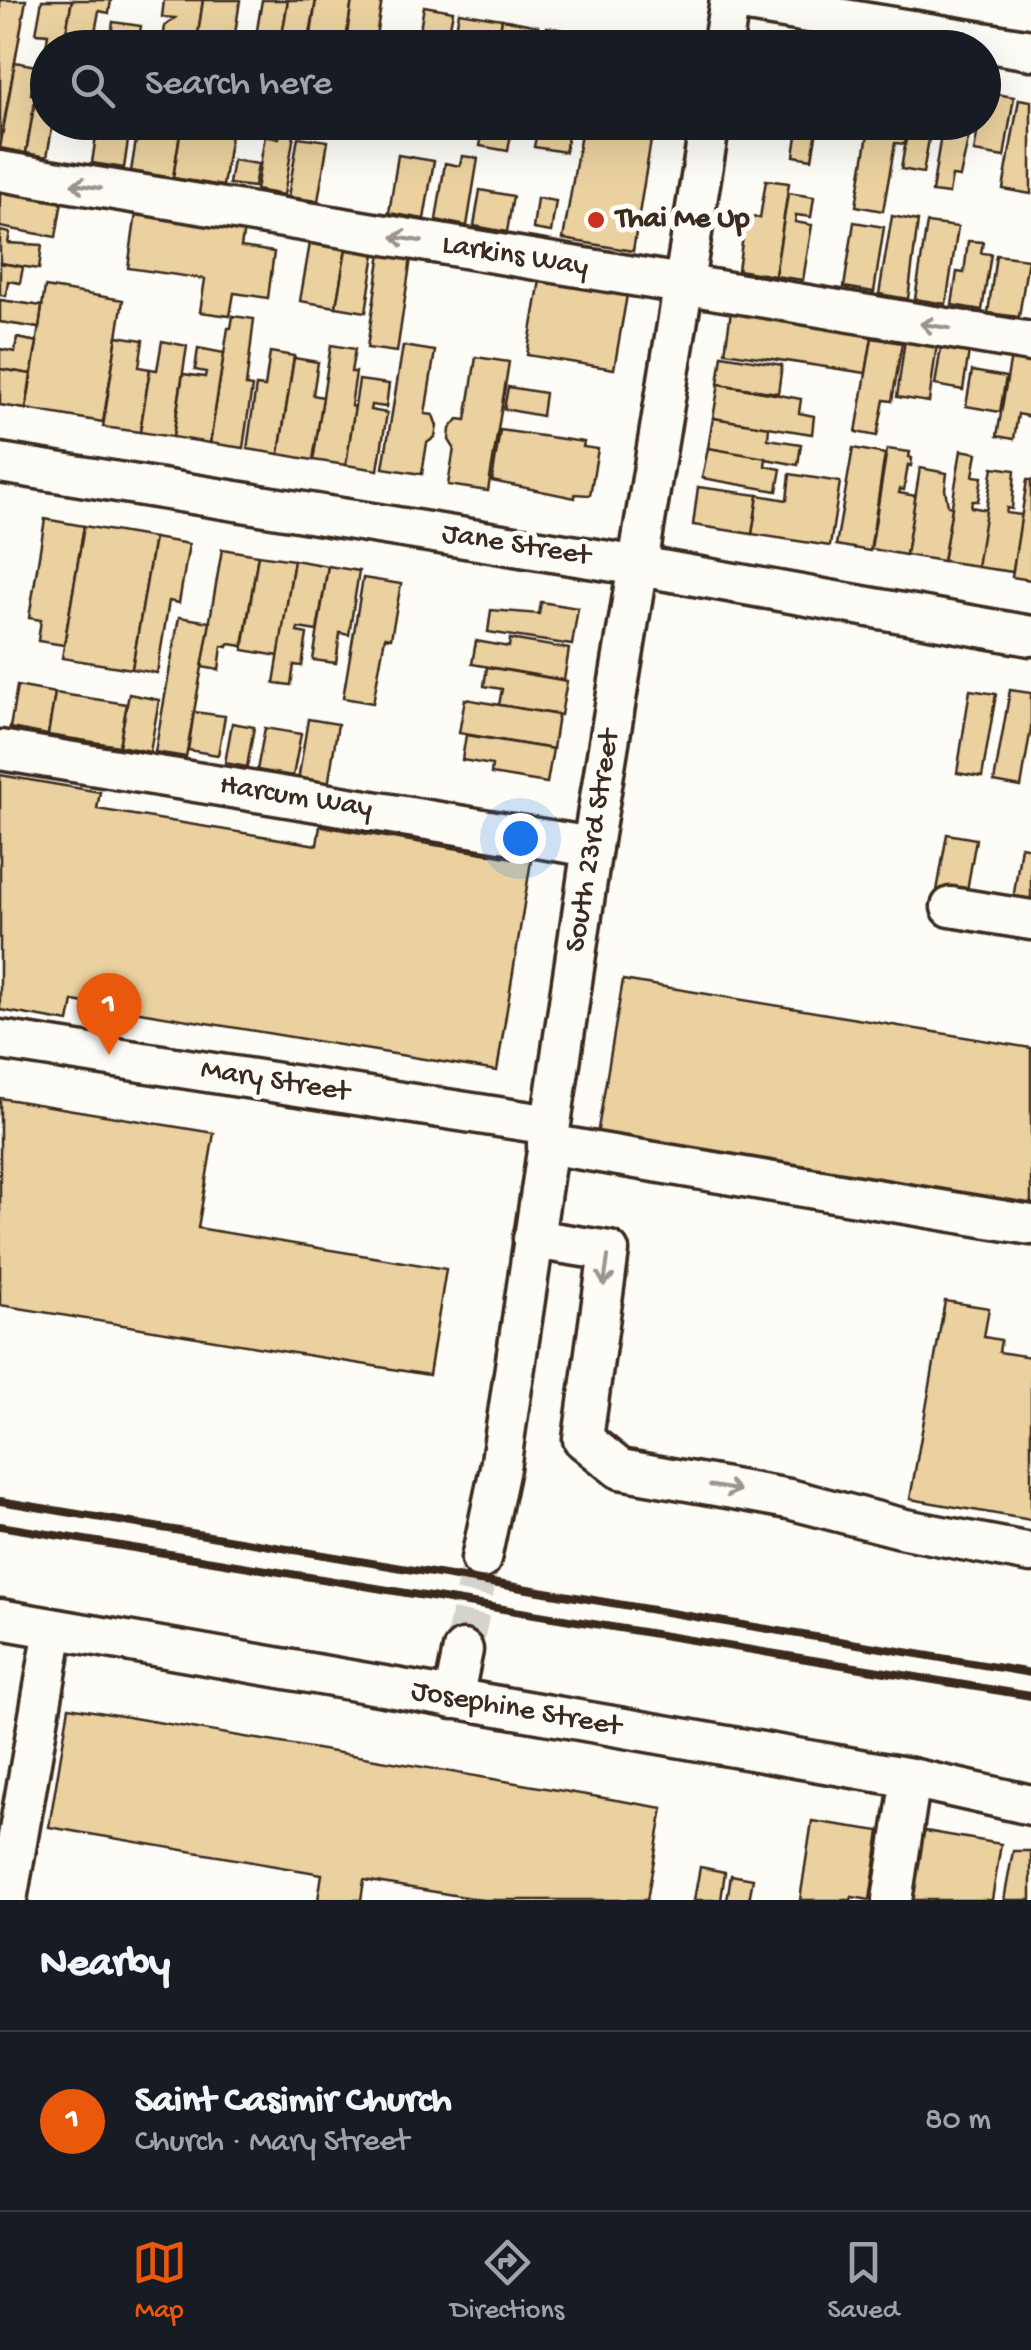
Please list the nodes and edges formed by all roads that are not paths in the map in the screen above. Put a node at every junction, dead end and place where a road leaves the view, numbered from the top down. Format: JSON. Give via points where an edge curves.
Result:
{"nodes":[{"id":1,"x":730,"y":0,"type":"edge"},
{"id":2,"x":725,"y":30,"type":"edge"},
{"id":3,"x":911,"y":30,"type":"edge"},
{"id":4,"x":1001,"y":45,"type":"edge"},
{"id":5,"x":1031,"y":50,"type":"edge"},
{"id":6,"x":707,"y":140,"type":"edge"},
{"id":7,"x":0,"y":171,"type":"edge"},
{"id":8,"x":682,"y":284,"type":"junction"},
{"id":9,"x":1031,"y":342,"type":"edge"},
{"id":10,"x":0,"y":462,"type":"edge"},
{"id":11,"x":639,"y":566,"type":"junction"},
{"id":12,"x":1031,"y":636,"type":"edge"},
{"id":13,"x":0,"y":750,"type":"edge"},
{"id":14,"x":592,"y":847,"type":"junction"},
{"id":15,"x":950,"y":907,"type":"dead end"},
{"id":16,"x":1031,"y":920,"type":"edge"},
{"id":17,"x":0,"y":1040,"type":"edge"},
{"id":18,"x":548,"y":1134,"type":"junction"},
{"id":19,"x":1031,"y":1225,"type":"edge"},
{"id":20,"x":533,"y":1239,"type":"junction"},
{"id":21,"x":1031,"y":1553,"type":"edge"},
{"id":22,"x":481,"y":1559,"type":"tunnel mouth"},
{"id":23,"x":0,"y":1620,"type":"edge"},
{"id":24,"x":54,"y":1628,"type":"junction"},
{"id":25,"x":463,"y":1650,"type":"tunnel mouth"},
{"id":26,"x":453,"y":1699,"type":"junction"},
{"id":27,"x":911,"y":1778,"type":"junction"},
{"id":28,"x":1031,"y":1805,"type":"edge"},
{"id":29,"x":8,"y":1900,"type":"edge"},
{"id":30,"x":892,"y":1900,"type":"edge"}],
"edges":[{"from":1,"to":2,"type":"street"},
{"from":1,"to":3,"type":"street"},
{"from":4,"to":5,"type":"street"},
{"from":6,"to":8,"type":"street","name":"South 23rd Street"},
{"from":8,"to":7,"type":"street","name":"Larkins Way","one_way":true},
{"from":9,"to":8,"type":"street","name":"Larkins Way","one_way":true},
{"from":8,"to":11,"type":"street","name":"South 23rd Street"},
{"from":10,"to":11,"type":"street","name":"Jane Street"},
{"from":11,"to":12,"type":"street","name":"Jane Street"},
{"from":11,"to":14,"type":"street","name":"South 23rd Street"},
{"from":13,"to":14,"type":"street","name":"Harcum Way"},
{"from":14,"to":18,"type":"street","name":"South 23rd Street"},
{"from":15,"to":16,"type":"street"},
{"from":17,"to":18,"type":"street","name":"Mary Street"},
{"from":18,"to":19,"type":"street","name":"Mary Street"},
{"from":18,"to":20,"type":"street","name":"South 23rd Street"},
{"from":20,"to":21,"type":"street","one_way":true,"via":[[609,1250],[583,1439],[620,1469]]},
{"from":20,"to":22,"type":"street","name":"South 23rd Street"},
{"from":23,"to":24,"type":"street","name":"Josephine Street"},
{"from":24,"to":26,"type":"street","name":"Josephine Street"},
{"from":24,"to":29,"type":"street"},
{"from":25,"to":26,"type":"street"},
{"from":26,"to":27,"type":"street","name":"Josephine Street"},
{"from":27,"to":28,"type":"street","name":"Josephine Street"},
{"from":27,"to":30,"type":"street"}]}
